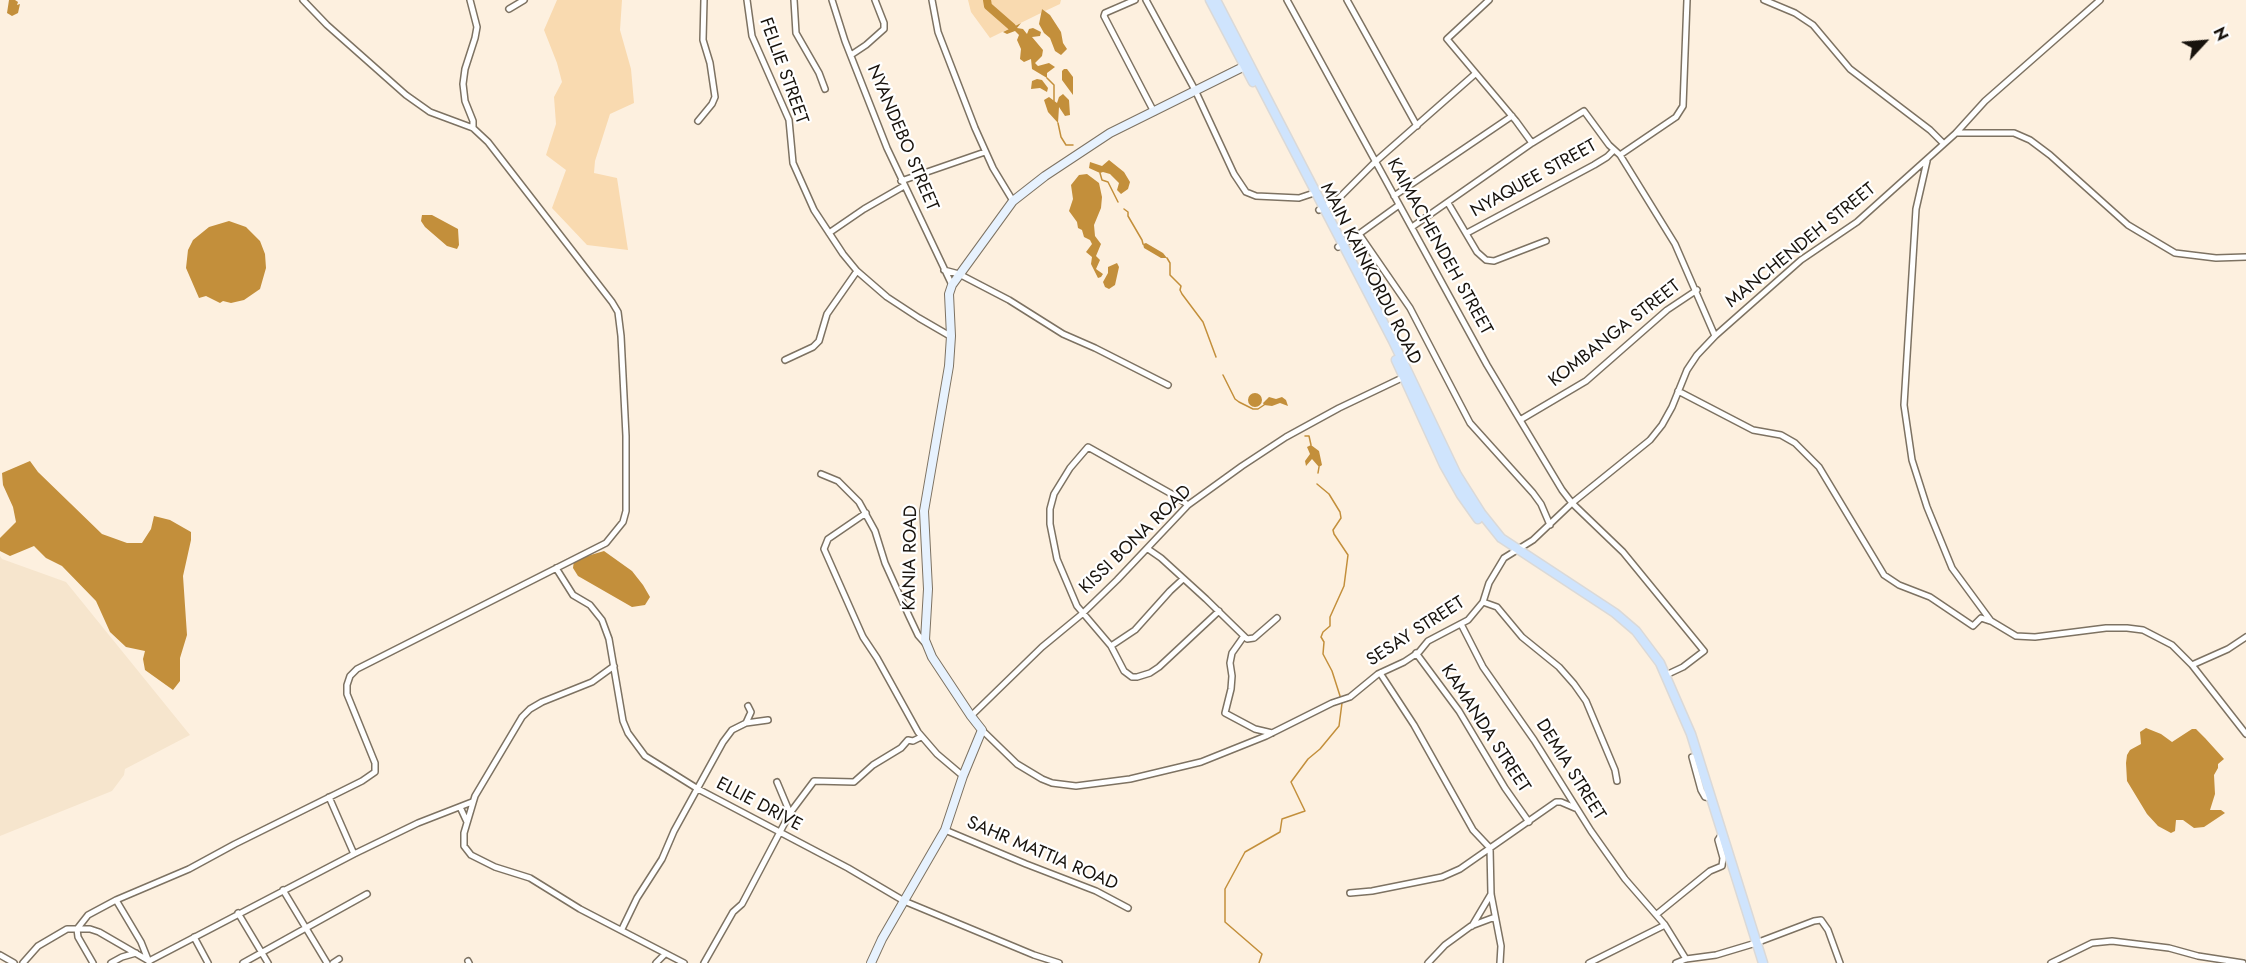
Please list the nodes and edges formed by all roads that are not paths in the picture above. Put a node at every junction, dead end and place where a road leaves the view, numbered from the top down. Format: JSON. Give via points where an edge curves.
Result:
{"nodes":[{"id":1,"x":303,"y":0,"type":"edge"},
{"id":2,"x":470,"y":0,"type":"edge"},
{"id":3,"x":524,"y":0,"type":"edge"},
{"id":4,"x":704,"y":0,"type":"edge"},
{"id":5,"x":747,"y":0,"type":"edge"},
{"id":6,"x":794,"y":0,"type":"edge"},
{"id":7,"x":832,"y":0,"type":"edge"},
{"id":8,"x":875,"y":0,"type":"edge"},
{"id":9,"x":932,"y":0,"type":"edge"},
{"id":10,"x":1135,"y":0,"type":"edge"},
{"id":11,"x":1146,"y":0,"type":"edge"},
{"id":12,"x":1287,"y":0,"type":"edge"},
{"id":13,"x":1347,"y":0,"type":"edge"},
{"id":14,"x":1489,"y":0,"type":"edge"},
{"id":15,"x":1687,"y":0,"type":"edge"},
{"id":16,"x":1764,"y":0,"type":"edge"},
{"id":17,"x":2100,"y":0,"type":"edge"},
{"id":18,"x":1215,"y":3,"type":"edge"},
{"id":19,"x":509,"y":9,"type":"dead end"},
{"id":20,"x":851,"y":55,"type":"junction"},
{"id":21,"x":1247,"y":65,"type":"junction"},
{"id":22,"x":1475,"y":74,"type":"junction"},
{"id":23,"x":825,"y":89,"type":"dead end"},
{"id":24,"x":1195,"y":90,"type":"junction"},
{"id":25,"x":1154,"y":112,"type":"junction"},
{"id":26,"x":1512,"y":116,"type":"junction"},
{"id":27,"x":698,"y":121,"type":"dead end"},
{"id":28,"x":1417,"y":126,"type":"junction"},
{"id":29,"x":473,"y":128,"type":"junction"},
{"id":30,"x":1956,"y":133,"type":"junction"},
{"id":31,"x":1532,"y":143,"type":"junction"},
{"id":32,"x":1943,"y":143,"type":"junction"},
{"id":33,"x":1614,"y":150,"type":"junction"},
{"id":34,"x":1291,"y":151,"type":"junction"},
{"id":35,"x":985,"y":152,"type":"junction"},
{"id":36,"x":1620,"y":155,"type":"junction"},
{"id":37,"x":1927,"y":159,"type":"junction"},
{"id":38,"x":1375,"y":162,"type":"junction"},
{"id":39,"x":903,"y":184,"type":"junction"},
{"id":40,"x":1311,"y":194,"type":"junction"},
{"id":41,"x":1394,"y":196,"type":"junction"},
{"id":42,"x":1013,"y":201,"type":"junction"},
{"id":43,"x":1448,"y":203,"type":"junction"},
{"id":44,"x":1399,"y":205,"type":"junction"},
{"id":45,"x":1321,"y":209,"type":"junction"},
{"id":46,"x":1412,"y":227,"type":"junction"},
{"id":47,"x":829,"y":233,"type":"junction"},
{"id":48,"x":1467,"y":233,"type":"junction"},
{"id":49,"x":1359,"y":234,"type":"junction"},
{"id":50,"x":1546,"y":241,"type":"dead end"},
{"id":51,"x":1340,"y":246,"type":"junction"},
{"id":52,"x":2246,"y":257,"type":"edge"},
{"id":53,"x":944,"y":270,"type":"junction"},
{"id":54,"x":857,"y":271,"type":"junction"},
{"id":55,"x":959,"y":274,"type":"junction"},
{"id":56,"x":952,"y":285,"type":"junction"},
{"id":57,"x":1697,"y":290,"type":"junction"},
{"id":58,"x":951,"y":336,"type":"junction"},
{"id":59,"x":1715,"y":336,"type":"junction"},
{"id":60,"x":1390,"y":342,"type":"junction"},
{"id":61,"x":785,"y":360,"type":"dead end"},
{"id":62,"x":1404,"y":377,"type":"junction"},
{"id":63,"x":1168,"y":385,"type":"dead end"},
{"id":64,"x":1412,"y":386,"type":"junction"},
{"id":65,"x":1678,"y":391,"type":"junction"},
{"id":66,"x":1520,"y":420,"type":"junction"},
{"id":67,"x":821,"y":474,"type":"dead end"},
{"id":68,"x":1572,"y":503,"type":"junction"},
{"id":69,"x":1188,"y":506,"type":"junction"},
{"id":70,"x":866,"y":513,"type":"junction"},
{"id":71,"x":1550,"y":525,"type":"junction"},
{"id":72,"x":1148,"y":549,"type":"junction"},
{"id":73,"x":1519,"y":551,"type":"junction"},
{"id":74,"x":556,"y":568,"type":"junction"},
{"id":75,"x":1183,"y":579,"type":"junction"},
{"id":76,"x":1483,"y":602,"type":"junction"},
{"id":77,"x":1219,"y":611,"type":"junction"},
{"id":78,"x":1082,"y":614,"type":"junction"},
{"id":79,"x":1277,"y":618,"type":"dead end"},
{"id":80,"x":1991,"y":621,"type":"junction"},
{"id":81,"x":1461,"y":624,"type":"junction"},
{"id":82,"x":1244,"y":636,"type":"junction"},
{"id":83,"x":2246,"y":637,"type":"edge"},
{"id":84,"x":927,"y":644,"type":"junction"},
{"id":85,"x":1111,"y":646,"type":"junction"},
{"id":86,"x":1416,"y":653,"type":"junction"},
{"id":87,"x":2193,"y":665,"type":"junction"},
{"id":88,"x":614,"y":666,"type":"junction"},
{"id":89,"x":1380,"y":673,"type":"junction"},
{"id":90,"x":1666,"y":675,"type":"junction"},
{"id":91,"x":748,"y":706,"type":"dead end"},
{"id":92,"x":970,"y":716,"type":"junction"},
{"id":93,"x":768,"y":720,"type":"dead end"},
{"id":94,"x":746,"y":723,"type":"junction"},
{"id":95,"x":982,"y":730,"type":"junction"},
{"id":96,"x":1272,"y":733,"type":"junction"},
{"id":97,"x":2246,"y":734,"type":"edge"},
{"id":98,"x":921,"y":737,"type":"junction"},
{"id":99,"x":1692,"y":757,"type":"dead end"},
{"id":100,"x":963,"y":776,"type":"junction"},
{"id":101,"x":1617,"y":781,"type":"dead end"},
{"id":102,"x":777,"y":782,"type":"dead end"},
{"id":103,"x":698,"y":789,"type":"junction"},
{"id":104,"x":329,"y":797,"type":"junction"},
{"id":105,"x":1711,"y":798,"type":"junction"},
{"id":106,"x":472,"y":802,"type":"junction"},
{"id":107,"x":460,"y":807,"type":"junction"},
{"id":108,"x":1577,"y":809,"type":"junction"},
{"id":109,"x":790,"y":813,"type":"junction"},
{"id":110,"x":467,"y":822,"type":"junction"},
{"id":111,"x":1529,"y":822,"type":"junction"},
{"id":112,"x":945,"y":830,"type":"junction"},
{"id":113,"x":779,"y":831,"type":"junction"},
{"id":114,"x":1722,"y":834,"type":"junction"},
{"id":115,"x":1490,"y":848,"type":"junction"},
{"id":116,"x":354,"y":854,"type":"junction"},
{"id":117,"x":283,"y":890,"type":"junction"},
{"id":118,"x":1350,"y":893,"type":"dead end"},
{"id":119,"x":367,"y":894,"type":"dead end"},
{"id":120,"x":1491,"y":894,"type":"junction"},
{"id":121,"x":116,"y":900,"type":"junction"},
{"id":122,"x":904,"y":901,"type":"junction"},
{"id":123,"x":1128,"y":908,"type":"dead end"},
{"id":124,"x":238,"y":913,"type":"junction"},
{"id":125,"x":1657,"y":914,"type":"junction"},
{"id":126,"x":1495,"y":917,"type":"junction"},
{"id":127,"x":1665,"y":925,"type":"junction"},
{"id":128,"x":1471,"y":927,"type":"junction"},
{"id":129,"x":307,"y":928,"type":"junction"},
{"id":130,"x":77,"y":929,"type":"junction"},
{"id":131,"x":621,"y":929,"type":"junction"},
{"id":132,"x":194,"y":938,"type":"junction"},
{"id":133,"x":1756,"y":943,"type":"junction"},
{"id":134,"x":262,"y":953,"type":"junction"},
{"id":135,"x":136,"y":954,"type":"junction"},
{"id":136,"x":665,"y":954,"type":"junction"},
{"id":137,"x":0,"y":955,"type":"edge"},
{"id":138,"x":1686,"y":959,"type":"junction"},
{"id":139,"x":149,"y":962,"type":"edge"},
{"id":140,"x":14,"y":963,"type":"edge"},
{"id":141,"x":23,"y":963,"type":"edge"},
{"id":142,"x":93,"y":963,"type":"edge"},
{"id":143,"x":111,"y":963,"type":"edge"},
{"id":144,"x":208,"y":963,"type":"edge"},
{"id":145,"x":243,"y":963,"type":"edge"},
{"id":146,"x":268,"y":963,"type":"edge"},
{"id":147,"x":327,"y":963,"type":"edge"},
{"id":148,"x":656,"y":963,"type":"edge"},
{"id":149,"x":684,"y":963,"type":"edge"},
{"id":150,"x":704,"y":963,"type":"edge"},
{"id":151,"x":871,"y":963,"type":"edge"},
{"id":152,"x":1059,"y":963,"type":"edge"},
{"id":153,"x":1428,"y":963,"type":"edge"},
{"id":154,"x":1500,"y":963,"type":"edge"},
{"id":155,"x":1589,"y":963,"type":"edge"},
{"id":156,"x":1676,"y":963,"type":"edge"},
{"id":157,"x":1763,"y":963,"type":"edge"},
{"id":158,"x":1840,"y":963,"type":"edge"},
{"id":159,"x":2051,"y":963,"type":"edge"},
{"id":160,"x":2244,"y":963,"type":"edge"}],
"edges":[{"from":1,"to":29,"type":"street","via":[[417,104]]},
{"from":2,"to":29,"type":"street","via":[[477,27],[463,84]]},
{"from":3,"to":19,"type":"street"},
{"from":4,"to":27,"type":"street","via":[[703,40],[715,97]]},
{"from":5,"to":47,"type":"street","name":"FELLIE STREET","via":[[752,36],[789,120],[793,163],[802,188]]},
{"from":6,"to":23,"type":"street","via":[[796,33]]},
{"from":7,"to":20,"type":"street","name":"NYANDEBO STREET"},
{"from":8,"to":20,"type":"street","via":[[884,29]]},
{"from":9,"to":35,"type":"street","via":[[938,32]]},
{"from":10,"to":25,"type":"street","via":[[1104,16]]},
{"from":11,"to":24,"type":"street"},
{"from":12,"to":38,"type":"street","name":"KAIMACHENDEH STREET"},
{"from":13,"to":28,"type":"street"},
{"from":14,"to":22,"type":"street","via":[[1447,39]]},
{"from":15,"to":36,"type":"street","via":[[1683,106],[1676,117]]},
{"from":16,"to":32,"type":"street","via":[[1813,25],[1850,69]]},
{"from":17,"to":30,"type":"street","name":"MANCHENDEH STREET","via":[[1985,101]]},
{"from":18,"to":21,"type":"main road"},
{"from":20,"to":39,"type":"street","name":"NYANDEBO STREET"},
{"from":21,"to":24,"type":"main road"},
{"from":21,"to":34,"type":"main road"},
{"from":22,"to":26,"type":"street"},
{"from":22,"to":28,"type":"street"},
{"from":24,"to":25,"type":"main road"},
{"from":24,"to":40,"type":"street","via":[[1246,192],[1299,198]]},
{"from":25,"to":42,"type":"main road","via":[[1083,149]]},
{"from":26,"to":31,"type":"street"},
{"from":26,"to":41,"type":"street"},
{"from":28,"to":38,"type":"street"},
{"from":29,"to":74,"type":"street","via":[[520,181],[618,312],[626,511],[619,528],[606,543]]},
{"from":30,"to":32,"type":"street","name":"MANCHENDEH STREET"},
{"from":30,"to":52,"type":"street","via":[[2021,135],[2050,155],[2128,225],[2175,253]]},
{"from":31,"to":33,"type":"street","via":[[1584,111]]},
{"from":31,"to":43,"type":"street"},
{"from":32,"to":37,"type":"street","name":"MANCHENDEH STREET"},
{"from":33,"to":36,"type":"street"},
{"from":33,"to":48,"type":"street","name":"NYAQUEE STREET","via":[[1607,158]]},
{"from":34,"to":40,"type":"main road","name":"MAIN KAINKORDU ROAD"},
{"from":34,"to":45,"type":"main road"},
{"from":35,"to":39,"type":"street"},
{"from":35,"to":42,"type":"street"},
{"from":36,"to":57,"type":"street","via":[[1675,244]]},
{"from":37,"to":59,"type":"street","name":"MANCHENDEH STREET","via":[[1857,222],[1801,260]]},
{"from":37,"to":80,"type":"street","via":[[1916,209],[1905,394],[1907,435],[1918,482],[1944,550],[1965,588]]},
{"from":38,"to":41,"type":"street","name":"KAIMACHENDEH STREET"},
{"from":38,"to":45,"type":"street","via":[[1338,199]]},
{"from":39,"to":47,"type":"street"},
{"from":39,"to":53,"type":"street","name":"NYANDEBO STREET"},
{"from":40,"to":45,"type":"main road","name":"MAIN KAINKORDU ROAD"},
{"from":41,"to":44,"type":"street","name":"KAIMACHENDEH STREET"},
{"from":42,"to":55,"type":"main road"},
{"from":43,"to":46,"type":"street"},
{"from":43,"to":48,"type":"street"},
{"from":44,"to":46,"type":"street","name":"KAIMACHENDEH STREET"},
{"from":44,"to":49,"type":"street"},
{"from":45,"to":51,"type":"main road"},
{"from":46,"to":66,"type":"street","name":"KAIMACHENDEH STREET"},
{"from":47,"to":54,"type":"street","name":"FELLIE STREET"},
{"from":48,"to":50,"type":"street","via":[[1478,252],[1490,261]]},
{"from":49,"to":51,"type":"street"},
{"from":49,"to":71,"type":"street","via":[[1410,308],[1470,423],[1533,493]]},
{"from":51,"to":60,"type":"main road"},
{"from":53,"to":55,"type":"street"},
{"from":53,"to":56,"type":"street","name":"NYANDEBO STREET"},
{"from":54,"to":58,"type":"street","name":"FELLIE STREET","via":[[902,307]]},
{"from":54,"to":61,"type":"street","via":[[827,314],[819,341]]},
{"from":55,"to":56,"type":"main road"},
{"from":55,"to":63,"type":"street","via":[[1063,334]]},
{"from":56,"to":58,"type":"main road","name":"KANIA ROAD"},
{"from":57,"to":59,"type":"street"},
{"from":57,"to":66,"type":"street","name":"KOMBANGA STREET","via":[[1667,309],[1586,381]]},
{"from":58,"to":84,"type":"main road","name":"KANIA ROAD","via":[[924,511]]},
{"from":59,"to":65,"type":"street","name":"MANCHENDEH STREET","via":[[1697,355]]},
{"from":60,"to":62,"type":"main road","name":"MAIN KAINKORDU ROAD"},
{"from":60,"to":64,"type":"main road"},
{"from":62,"to":64,"type":"main road","name":"MAIN KAINKORDU ROAD"},
{"from":62,"to":69,"type":"street","name":"KISSI BONA ROAD","via":[[1286,437]]},
{"from":64,"to":73,"type":"main road","via":[[1447,464],[1489,525]]},
{"from":65,"to":68,"type":"street","name":"MANCHENDEH STREET","via":[[1650,440]]},
{"from":65,"to":80,"type":"street","via":[[1753,430],[1781,435],[1795,443],[1819,468],[1884,575],[1930,597],[1973,626],[1981,618]]},
{"from":66,"to":68,"type":"street","name":"KAIMACHENDEH STREET"},
{"from":67,"to":70,"type":"street","via":[[846,486]]},
{"from":68,"to":71,"type":"street","name":"MANCHENDEH STREET"},
{"from":68,"to":90,"type":"street","name":"KAIMACHENDEH STREET","via":[[1623,552],[1704,651]]},
{"from":69,"to":72,"type":"street","name":"KISSI BONA ROAD"},
{"from":69,"to":78,"type":"street","via":[[1088,447],[1054,494],[1050,516],[1056,559]]},
{"from":70,"to":84,"type":"street","via":[[909,616]]},
{"from":70,"to":98,"type":"street","via":[[828,539],[824,549],[863,637]]},
{"from":71,"to":73,"type":"street","name":"MANCHENDEH STREET"},
{"from":72,"to":75,"type":"street"},
{"from":72,"to":78,"type":"street","name":"KISSI BONA ROAD"},
{"from":73,"to":76,"type":"street","name":"SESAY STREET","via":[[1504,558]]},
{"from":73,"to":90,"type":"main road","via":[[1626,622],[1653,652]]},
{"from":74,"to":88,"type":"street","name":"ELLIE DRIVE","via":[[573,595],[590,605],[602,620]]},
{"from":74,"to":104,"type":"street","via":[[350,676],[347,694],[375,763],[375,772]]},
{"from":75,"to":77,"type":"street"},
{"from":75,"to":85,"type":"street","via":[[1136,630]]},
{"from":76,"to":81,"type":"street","name":"SESAY STREET"},
{"from":76,"to":101,"type":"street","via":[[1497,608],[1581,693]]},
{"from":77,"to":82,"type":"street"},
{"from":77,"to":85,"type":"street","via":[[1150,673],[1137,677],[1128,673]]},
{"from":78,"to":85,"type":"street"},
{"from":78,"to":92,"type":"street","name":"KISSI BONA ROAD"},
{"from":79,"to":82,"type":"street","via":[[1254,638]]},
{"from":80,"to":87,"type":"street","via":[[2020,637],[2106,628],[2143,630],[2172,645]]},
{"from":81,"to":86,"type":"street","name":"SESAY STREET","via":[[1428,641]]},
{"from":81,"to":108,"type":"street","name":"DEMIA STREET","via":[[1488,674]]},
{"from":82,"to":96,"type":"street","via":[[1232,653],[1226,713],[1255,729]]},
{"from":83,"to":87,"type":"street"},
{"from":84,"to":92,"type":"main road","name":"KANIA ROAD"},
{"from":86,"to":89,"type":"street","name":"SESAY STREET"},
{"from":86,"to":111,"type":"street","name":"KAMANDA STREET","via":[[1459,711]]},
{"from":87,"to":97,"type":"street"},
{"from":88,"to":103,"type":"street","name":"ELLIE DRIVE","via":[[623,721],[634,743],[649,760]]},
{"from":88,"to":106,"type":"street","via":[[592,682],[542,702],[526,713]]},
{"from":89,"to":96,"type":"street","name":"SESAY STREET","via":[[1350,697]]},
{"from":89,"to":115,"type":"street","via":[[1425,743],[1473,830]]},
{"from":90,"to":105,"type":"main road","via":[[1691,734]]},
{"from":91,"to":94,"type":"street","via":[[751,712]]},
{"from":92,"to":95,"type":"main road","name":"KANIA ROAD"},
{"from":93,"to":94,"type":"street"},
{"from":94,"to":103,"type":"street","via":[[732,730],[723,742]]},
{"from":95,"to":96,"type":"street","name":"SESAY STREET","via":[[1030,772],[1052,783],[1076,786],[1130,779],[1201,762]]},
{"from":95,"to":100,"type":"main road"},
{"from":98,"to":100,"type":"street"},
{"from":98,"to":109,"type":"street","via":[[908,740],[854,782],[814,781]]},
{"from":99,"to":105,"type":"street","via":[[1701,790]]},
{"from":100,"to":112,"type":"main road"},
{"from":102,"to":109,"type":"street"},
{"from":103,"to":113,"type":"street","name":"ELLIE DRIVE"},
{"from":103,"to":131,"type":"street"},
{"from":104,"to":116,"type":"street"},
{"from":104,"to":121,"type":"street","via":[[189,869]]},
{"from":105,"to":114,"type":"main road"},
{"from":106,"to":107,"type":"street"},
{"from":106,"to":110,"type":"street"},
{"from":107,"to":110,"type":"street"},
{"from":107,"to":116,"type":"street"},
{"from":108,"to":111,"type":"street","via":[[1559,802]]},
{"from":108,"to":125,"type":"street","name":"DEMIA STREET","via":[[1606,854]]},
{"from":109,"to":113,"type":"street"},
{"from":110,"to":131,"type":"street","via":[[467,852],[495,867],[530,878]]},
{"from":111,"to":115,"type":"street"},
{"from":112,"to":122,"type":"main road"},
{"from":112,"to":123,"type":"street","name":"SAHR MATTIA ROAD","via":[[1096,891]]},
{"from":113,"to":122,"type":"street","name":"ELLIE DRIVE"},
{"from":113,"to":150,"type":"street","via":[[742,904],[733,912]]},
{"from":114,"to":125,"type":"street","via":[[1718,840],[1722,866],[1710,871]]},
{"from":114,"to":133,"type":"main road"},
{"from":115,"to":118,"type":"street","via":[[1442,877]]},
{"from":115,"to":120,"type":"street"},
{"from":116,"to":117,"type":"street"},
{"from":117,"to":124,"type":"street"},
{"from":117,"to":129,"type":"street"},
{"from":119,"to":129,"type":"street"},
{"from":120,"to":126,"type":"street"},
{"from":120,"to":128,"type":"street"},
{"from":121,"to":130,"type":"street","via":[[88,915]]},
{"from":121,"to":139,"type":"street"},
{"from":122,"to":151,"type":"main road"},
{"from":122,"to":152,"type":"street","name":"ELLIE DRIVE"},
{"from":124,"to":132,"type":"street"},
{"from":124,"to":134,"type":"street"},
{"from":125,"to":127,"type":"street","name":"DEMIA STREET"},
{"from":126,"to":128,"type":"street"},
{"from":126,"to":154,"type":"street"},
{"from":127,"to":138,"type":"street","name":"DEMIA STREET"},
{"from":127,"to":155,"type":"street"},
{"from":128,"to":153,"type":"street"},
{"from":129,"to":134,"type":"street"},
{"from":129,"to":147,"type":"street"},
{"from":130,"to":135,"type":"street","via":[[99,932]]},
{"from":130,"to":141,"type":"street","via":[[67,929],[44,942]]},
{"from":130,"to":142,"type":"street"},
{"from":131,"to":136,"type":"street"},
{"from":132,"to":139,"type":"street"},
{"from":132,"to":144,"type":"street"},
{"from":133,"to":138,"type":"street"},
{"from":133,"to":157,"type":"main road"},
{"from":133,"to":158,"type":"street","via":[[1821,920]]},
{"from":134,"to":145,"type":"street"},
{"from":134,"to":146,"type":"street"},
{"from":135,"to":139,"type":"street"},
{"from":135,"to":143,"type":"street"},
{"from":136,"to":148,"type":"street"},
{"from":136,"to":149,"type":"street"},
{"from":137,"to":140,"type":"street"},
{"from":138,"to":156,"type":"street"},
{"from":159,"to":160,"type":"street","via":[[2092,943],[2112,941]]}]}
